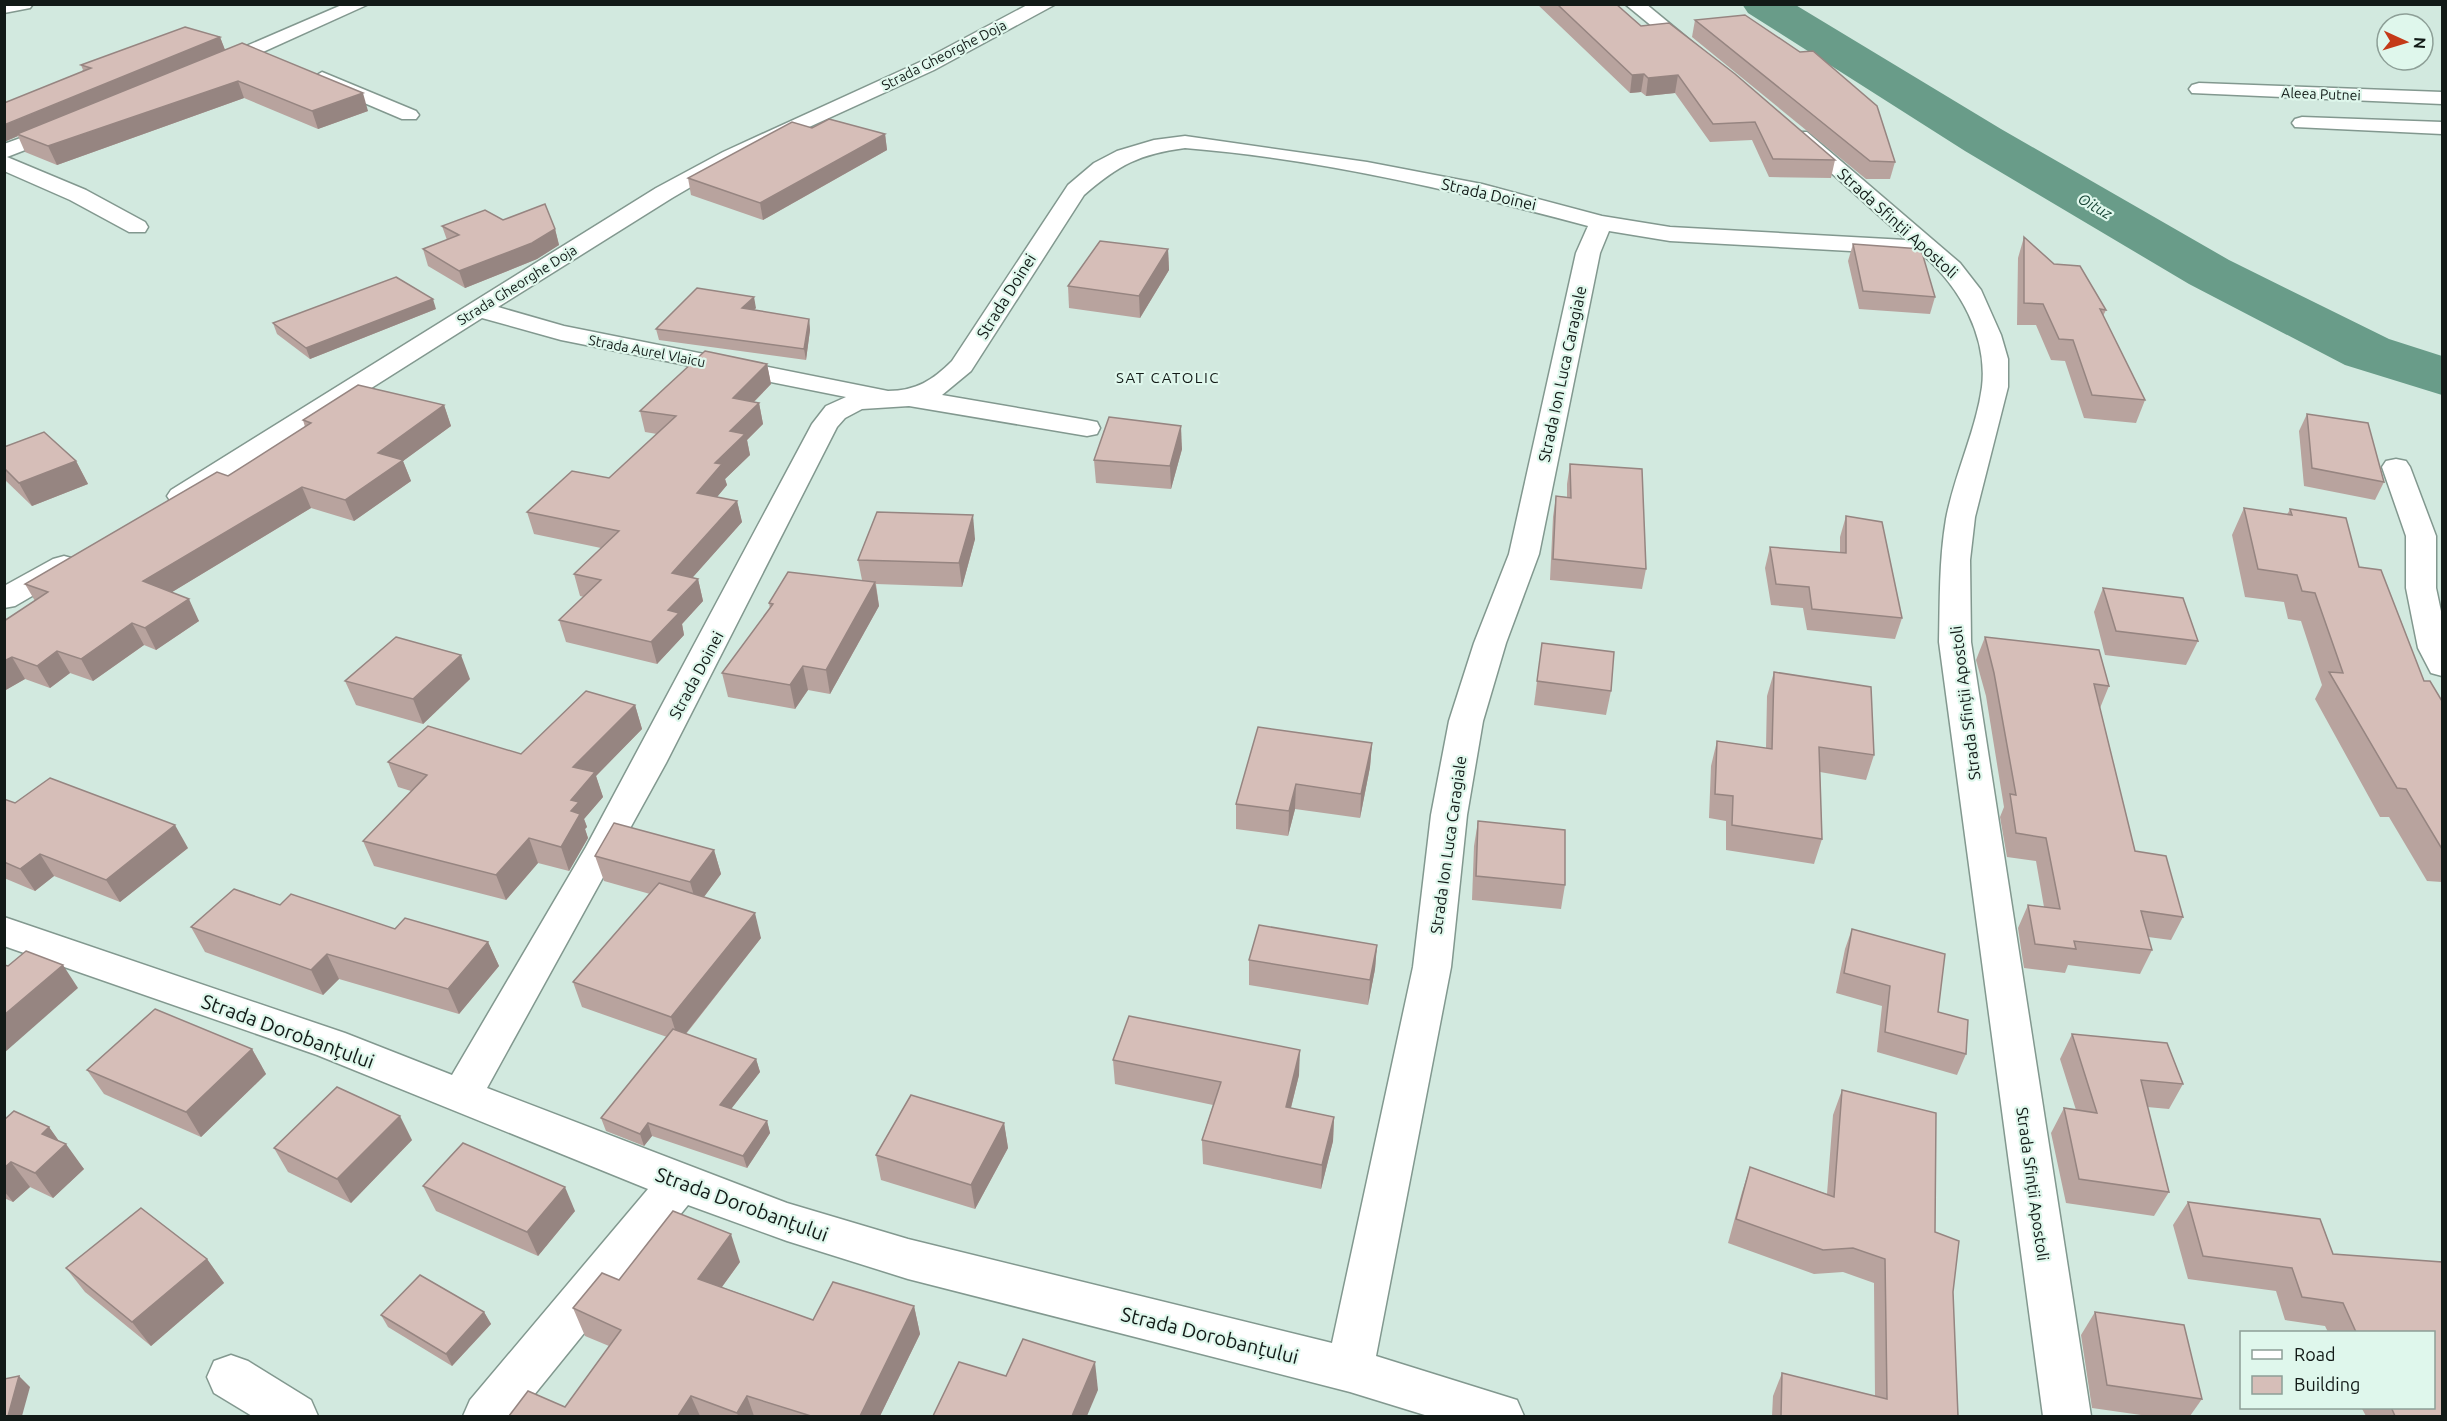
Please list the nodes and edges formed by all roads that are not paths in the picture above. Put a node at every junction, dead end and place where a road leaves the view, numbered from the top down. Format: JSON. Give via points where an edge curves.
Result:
{"nodes":[{"id":1,"x":24,"y":4,"type":"edge"},
{"id":2,"x":360,"y":4,"type":"edge"},
{"id":3,"x":1047,"y":4,"type":"edge"},
{"id":4,"x":1634,"y":4,"type":"edge"},
{"id":5,"x":4,"y":8,"type":"edge"},
{"id":6,"x":256,"y":50,"type":"junction"},
{"id":7,"x":278,"y":59,"type":"edge"},
{"id":8,"x":1713,"y":65,"type":"edge"},
{"id":9,"x":300,"y":68,"type":"edge"},
{"id":10,"x":201,"y":72,"type":"edge"},
{"id":11,"x":2199,"y":89,"type":"dead end"},
{"id":12,"x":2442,"y":98,"type":"edge"},
{"id":13,"x":409,"y":115,"type":"dead end"},
{"id":14,"x":1776,"y":117,"type":"edge"},
{"id":15,"x":81,"y":121,"type":"edge"},
{"id":16,"x":2302,"y":123,"type":"dead end"},
{"id":17,"x":2442,"y":128,"type":"edge"},
{"id":18,"x":4,"y":153,"type":"edge"},
{"id":19,"x":4,"y":163,"type":"edge"},
{"id":20,"x":1601,"y":223,"type":"junction"},
{"id":21,"x":137,"y":226,"type":"dead end"},
{"id":22,"x":1930,"y":248,"type":"junction"},
{"id":23,"x":477,"y":309,"type":"junction"},
{"id":24,"x":900,"y":398,"type":"junction"},
{"id":25,"x":1087,"y":428,"type":"dead end"},
{"id":26,"x":2396,"y":466,"type":"dead end"},
{"id":27,"x":161,"y":508,"type":"edge"},
{"id":28,"x":80,"y":556,"type":"edge"},
{"id":29,"x":4,"y":599,"type":"edge"},
{"id":30,"x":2442,"y":666,"type":"edge"},
{"id":31,"x":4,"y":931,"type":"edge"},
{"id":32,"x":461,"y":1096,"type":"junction"},
{"id":33,"x":680,"y":1183,"type":"junction"},
{"id":34,"x":1350,"y":1370,"type":"junction"},
{"id":35,"x":231,"y":1377,"type":"dead end"},
{"id":36,"x":294,"y":1416,"type":"edge"},
{"id":37,"x":487,"y":1416,"type":"edge"},
{"id":38,"x":1500,"y":1416,"type":"edge"},
{"id":39,"x":2067,"y":1416,"type":"edge"}],
"edges":[{"from":1,"to":5,"type":"street"},
{"from":2,"to":6,"type":"street"},
{"from":3,"to":23,"type":"street","name":"Strada Gheorghe Doja","via":[[927,66],[730,156]]},
{"from":4,"to":8,"type":"street"},
{"from":6,"to":7,"type":"street"},
{"from":6,"to":10,"type":"street"},
{"from":9,"to":13,"type":"street"},
{"from":11,"to":12,"type":"street","name":"Aleea Putnei"},
{"from":14,"to":22,"type":"street","name":"Strada Sfinții Apostoli"},
{"from":15,"to":18,"type":"street"},
{"from":16,"to":17,"type":"street"},
{"from":19,"to":21,"type":"street"},
{"from":20,"to":22,"type":"street","name":"Strada Doinei","via":[[1715,238]]},
{"from":20,"to":24,"type":"street","name":"Strada Doinei","via":[[1482,191],[1367,168],[1212,144],[1154,146],[1124,155],[1076,190],[962,366],[926,394]]},
{"from":20,"to":34,"type":"street","name":"Strada Ion Luca Caragiale","via":[[1588,253],[1524,554],[1466,721],[1449,815],[1432,967]]},
{"from":22,"to":39,"type":"street","name":"Strada Sfinții Apostoli","via":[[1969,290],[1995,359],[1995,387],[1956,549],[1955,642]]},
{"from":23,"to":24,"type":"street","name":"Strada Aurel Vlaicu","via":[[561,333],[670,356]]},
{"from":23,"to":27,"type":"street","name":"Strada Gheorghe Doja"},
{"from":24,"to":25,"type":"street"},
{"from":24,"to":32,"type":"street","name":"Strada Doinei","via":[[844,404],[825,424],[625,809]]},
{"from":26,"to":30,"type":"street","via":[[2421,536],[2421,588],[2434,648]]},
{"from":28,"to":29,"type":"street"},
{"from":31,"to":32,"type":"street","name":"Strada Dorobanțului","via":[[331,1044]]},
{"from":32,"to":33,"type":"street","name":"Strada Dorobanțului"},
{"from":33,"to":34,"type":"street","name":"Strada Dorobanțului","via":[[787,1222],[908,1259]]},
{"from":33,"to":37,"type":"street"},
{"from":34,"to":38,"type":"street","name":"Strada Dorobanțului"},
{"from":35,"to":36,"type":"street"}]}
